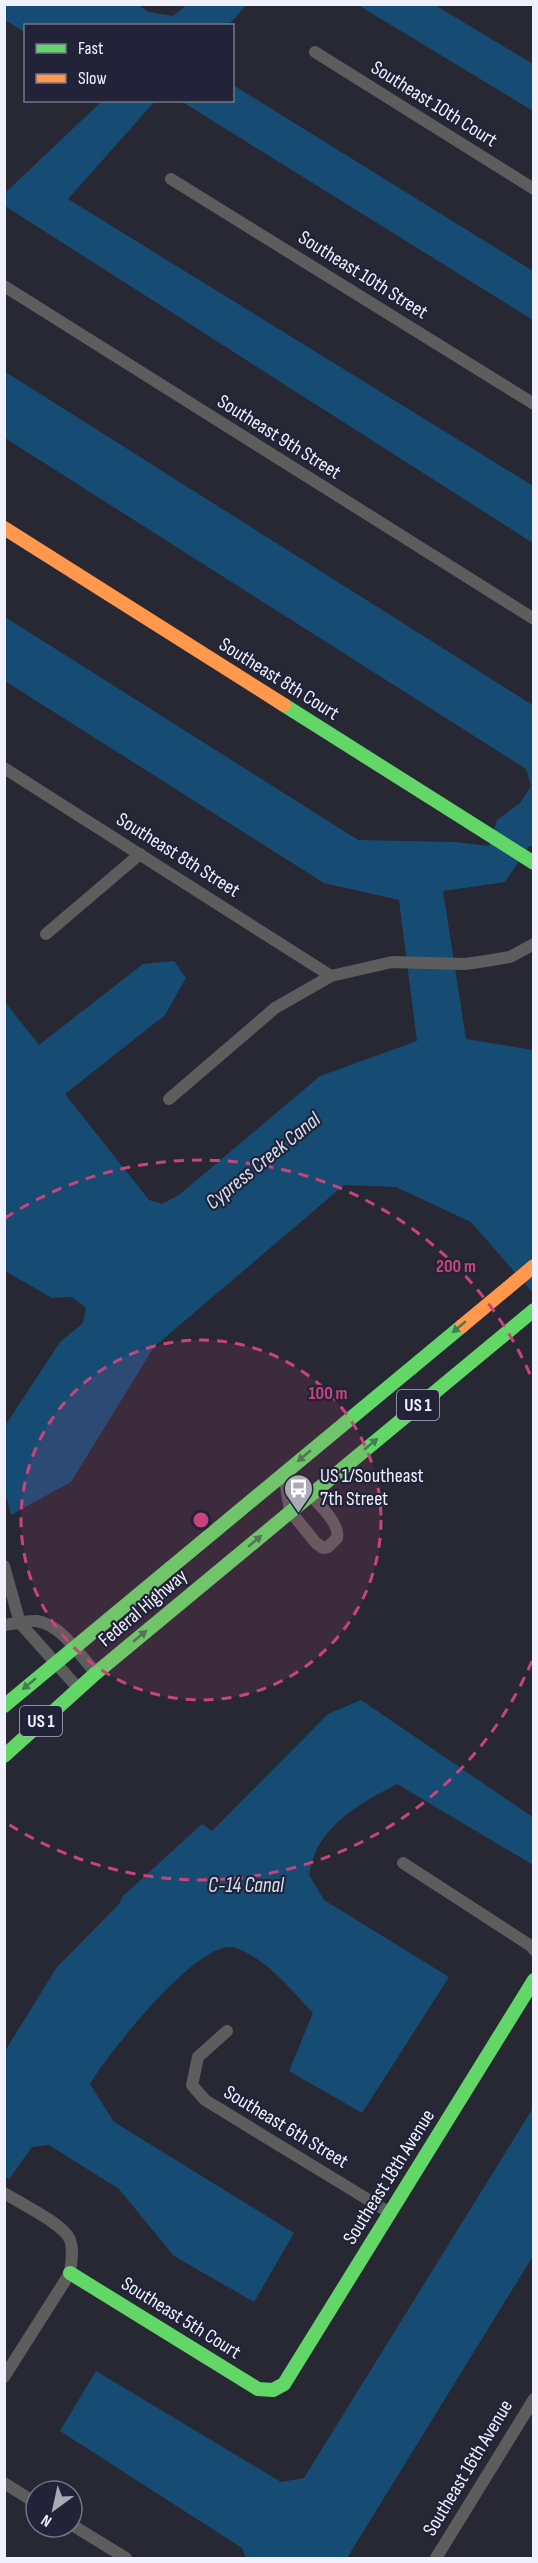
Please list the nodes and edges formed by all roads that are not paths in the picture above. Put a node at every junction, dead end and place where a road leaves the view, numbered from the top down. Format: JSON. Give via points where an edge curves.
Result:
{"nodes":[{"id":1,"x":315,"y":52,"type":"dead end"},
{"id":2,"x":171,"y":180,"type":"dead end"},
{"id":3,"x":534,"y":189,"type":"edge"},
{"id":4,"x":4,"y":286,"type":"edge"},
{"id":5,"x":534,"y":404,"type":"edge"},
{"id":6,"x":4,"y":528,"type":"edge"},
{"id":7,"x":534,"y":619,"type":"edge"},
{"id":8,"x":4,"y":768,"type":"edge"},
{"id":9,"x":140,"y":854,"type":"junction"},
{"id":10,"x":528,"y":860,"type":"edge"},
{"id":11,"x":46,"y":934,"type":"dead end"},
{"id":12,"x":534,"y":944,"type":"edge"},
{"id":13,"x":331,"y":976,"type":"junction"},
{"id":14,"x":169,"y":1099,"type":"dead end"},
{"id":15,"x":534,"y":1266,"type":"edge"},
{"id":16,"x":530,"y":1313,"type":"edge"},
{"id":17,"x":284,"y":1473,"type":"junction"},
{"id":18,"x":310,"y":1494,"type":"junction"},
{"id":19,"x":290,"y":1511,"type":"junction"},
{"id":20,"x":4,"y":1566,"type":"edge"},
{"id":21,"x":20,"y":1623,"type":"junction"},
{"id":22,"x":4,"y":1625,"type":"edge"},
{"id":23,"x":73,"y":1647,"type":"junction"},
{"id":24,"x":55,"y":1662,"type":"junction"},
{"id":25,"x":96,"y":1673,"type":"junction"},
{"id":26,"x":78,"y":1688,"type":"junction"},
{"id":27,"x":4,"y":1706,"type":"edge"},
{"id":28,"x":4,"y":1756,"type":"edge"},
{"id":29,"x":403,"y":1863,"type":"dead end"},
{"id":30,"x":534,"y":1950,"type":"edge"},
{"id":31,"x":534,"y":1980,"type":"edge"},
{"id":32,"x":226,"y":2031,"type":"dead end"},
{"id":33,"x":4,"y":2193,"type":"edge"},
{"id":34,"x":390,"y":2213,"type":"junction"},
{"id":35,"x":70,"y":2273,"type":"junction"},
{"id":36,"x":4,"y":2377,"type":"edge"},
{"id":37,"x":273,"y":2390,"type":"joint"},
{"id":38,"x":534,"y":2399,"type":"edge"},
{"id":39,"x":4,"y":2483,"type":"edge"},
{"id":40,"x":24,"y":2496,"type":"edge"},
{"id":41,"x":84,"y":2533,"type":"edge"},
{"id":42,"x":126,"y":2559,"type":"edge"},
{"id":43,"x":436,"y":2559,"type":"edge"}],
"edges":[{"from":1,"to":3,"type":"street","name":"Southeast 10th Court"},
{"from":2,"to":5,"type":"street","name":"Southeast 10th Street"},
{"from":4,"to":7,"type":"street","name":"Southeast 9th Street"},
{"from":6,"to":10,"type":"main road","name":"Southeast 8th Court"},
{"from":8,"to":9,"type":"street","name":"Southeast 8th Street"},
{"from":9,"to":11,"type":"street"},
{"from":9,"to":13,"type":"street","name":"Southeast 8th Street"},
{"from":12,"to":13,"type":"street","via":[[510,957],[465,964],[392,962]]},
{"from":13,"to":14,"type":"street","via":[[275,1008]]},
{"from":15,"to":17,"type":"main road","name":"Federal Highway","number":"US 1","one_way":true},
{"from":18,"to":16,"type":"main road","name":"Federal Highway","number":"US 1","one_way":true},
{"from":17,"to":18,"type":"street"},
{"from":17,"to":19,"type":"street"},
{"from":17,"to":23,"type":"main road","name":"Federal Highway","number":"US 1"},
{"from":18,"to":19,"type":"main road","name":"Federal Highway","number":"US 1"},
{"from":18,"to":19,"type":"street","via":[[336,1527],[334,1543],[322,1548]]},
{"from":25,"to":19,"type":"main road","name":"Federal Highway","number":"US 1","one_way":true},
{"from":20,"to":21,"type":"street"},
{"from":21,"to":22,"type":"street"},
{"from":21,"to":23,"type":"street","via":[[50,1625]]},
{"from":21,"to":24,"type":"street"},
{"from":23,"to":24,"type":"main road","name":"Federal Highway","number":"US 1"},
{"from":23,"to":25,"type":"street"},
{"from":24,"to":26,"type":"street"},
{"from":24,"to":27,"type":"main road","name":"Federal Highway","number":"US 1","one_way":true},
{"from":25,"to":26,"type":"main road","name":"Federal Highway","number":"US 1"},
{"from":26,"to":28,"type":"main road","name":"Federal Highway","number":"US 1"},
{"from":29,"to":30,"type":"street"},
{"from":31,"to":34,"type":"main road","name":"Southeast 18th Avenue"},
{"from":32,"to":34,"type":"street","name":"Southeast 6th Street","via":[[198,2057],[192,2085],[205,2100]]},
{"from":33,"to":35,"type":"street","via":[[62,2229],[70,2240]]},
{"from":34,"to":37,"type":"main road","name":"Southeast 18th Avenue","via":[[284,2384]]},
{"from":35,"to":36,"type":"street"},
{"from":35,"to":37,"type":"main road","name":"Southeast 5th Court","via":[[258,2389]]},
{"from":38,"to":43,"type":"street","name":"Southeast 16th Avenue"},
{"from":39,"to":40,"type":"street"},
{"from":41,"to":42,"type":"street"}]}
